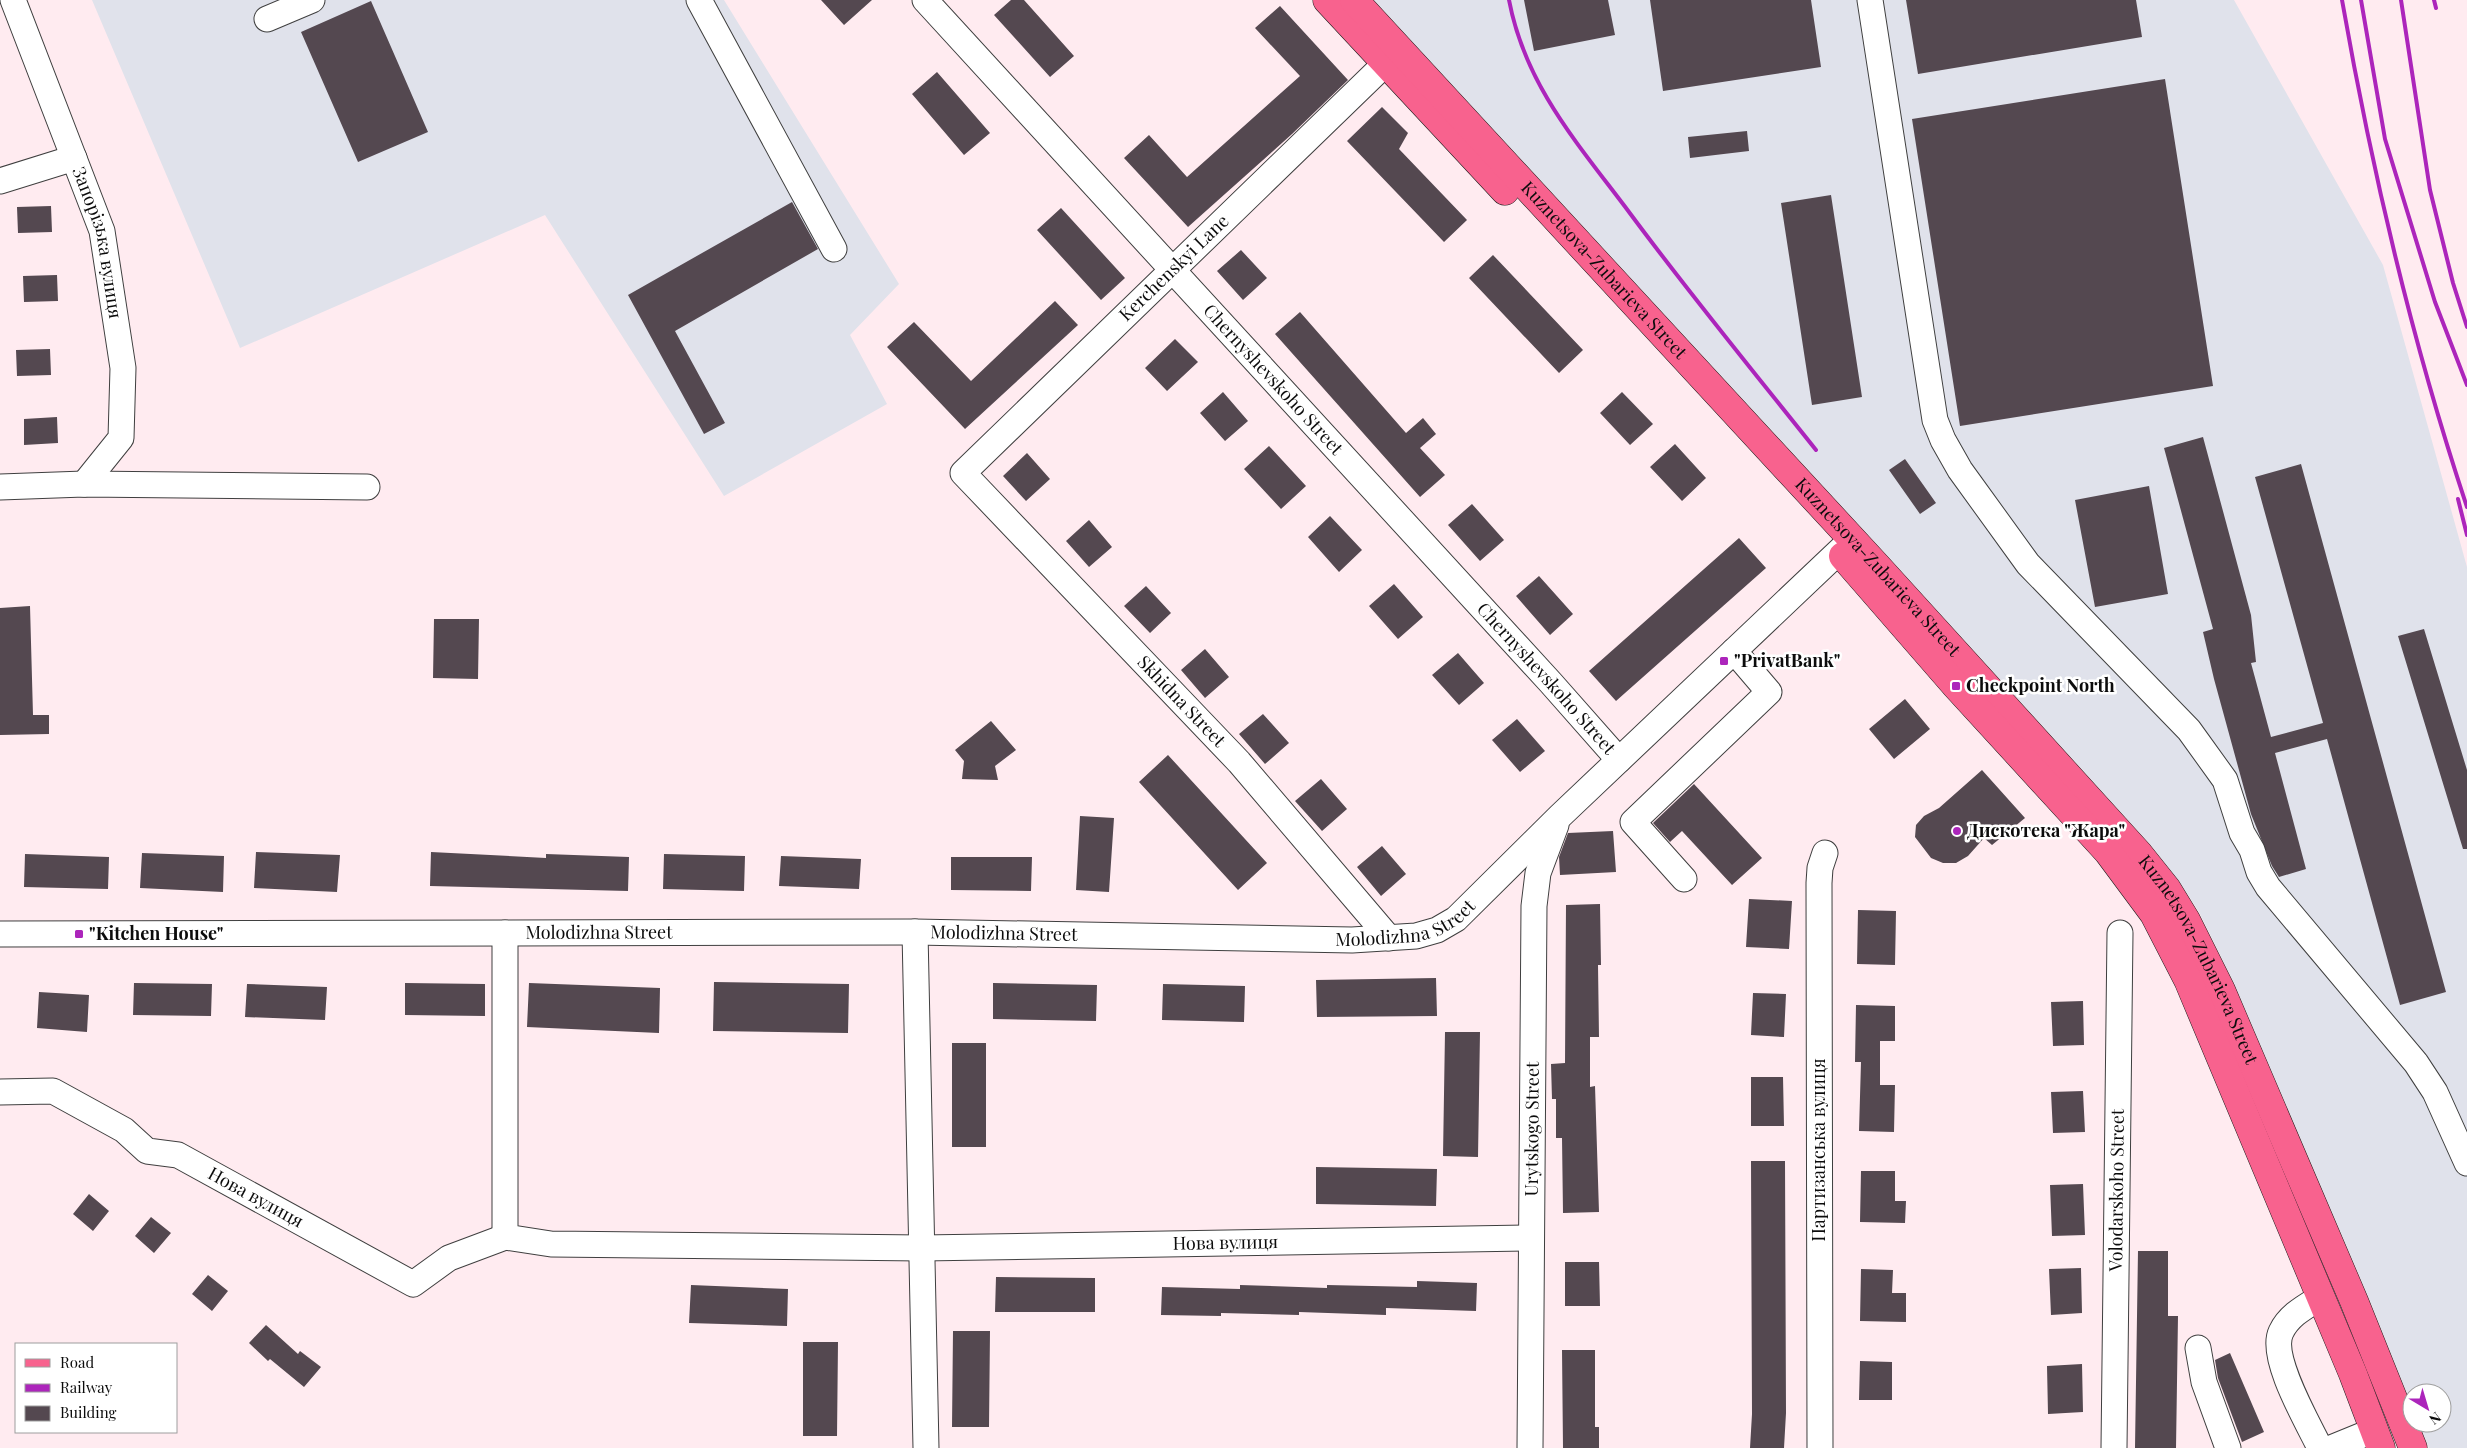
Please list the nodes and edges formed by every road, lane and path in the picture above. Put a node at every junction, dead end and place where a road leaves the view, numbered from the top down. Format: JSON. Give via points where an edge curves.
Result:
{"nodes":[{"id":1,"x":13,"y":0,"type":"edge"},
{"id":2,"x":698,"y":0,"type":"edge"},
{"id":3,"x":925,"y":0,"type":"edge"},
{"id":4,"x":1327,"y":0,"type":"edge"},
{"id":5,"x":1354,"y":0,"type":"edge"},
{"id":6,"x":1870,"y":0,"type":"edge"},
{"id":7,"x":300,"y":2,"type":"edge"},
{"id":8,"x":267,"y":19,"type":"dead end"},
{"id":9,"x":1386,"y":63,"type":"junction"},
{"id":10,"x":74,"y":158,"type":"junction"},
{"id":11,"x":0,"y":181,"type":"edge"},
{"id":12,"x":834,"y":249,"type":"dead end"},
{"id":13,"x":1172,"y":270,"type":"junction"},
{"id":14,"x":963,"y":473,"type":"joint"},
{"id":15,"x":84,"y":484,"type":"junction"},
{"id":16,"x":0,"y":487,"type":"edge"},
{"id":17,"x":367,"y":487,"type":"dead end"},
{"id":18,"x":1846,"y":546,"type":"junction"},
{"id":19,"x":1734,"y":651,"type":"junction"},
{"id":20,"x":1619,"y":760,"type":"junction"},
{"id":21,"x":1560,"y":816,"type":"junction"},
{"id":22,"x":1824,"y":853,"type":"dead end"},
{"id":23,"x":1684,"y":879,"type":"dead end"},
{"id":24,"x":915,"y":932,"type":"junction"},
{"id":25,"x":505,"y":933,"type":"junction"},
{"id":26,"x":2120,"y":933,"type":"dead end"},
{"id":27,"x":0,"y":934,"type":"edge"},
{"id":28,"x":1389,"y":938,"type":"junction"},
{"id":29,"x":0,"y":1092,"type":"edge"},
{"id":30,"x":2467,"y":1163,"type":"edge"},
{"id":31,"x":505,"y":1237,"type":"junction"},
{"id":32,"x":1530,"y":1238,"type":"junction"},
{"id":33,"x":922,"y":1248,"type":"junction"},
{"id":34,"x":2321,"y":1297,"type":"junction"},
{"id":35,"x":2198,"y":1348,"type":"dead end"},
{"id":36,"x":2378,"y":1439,"type":"edge"},
{"id":37,"x":926,"y":1448,"type":"edge"},
{"id":38,"x":1530,"y":1448,"type":"edge"},
{"id":39,"x":1820,"y":1448,"type":"edge"},
{"id":40,"x":2114,"y":1448,"type":"edge"},
{"id":41,"x":2228,"y":1448,"type":"edge"},
{"id":42,"x":2320,"y":1448,"type":"edge"},
{"id":43,"x":2330,"y":1448,"type":"edge"},
{"id":44,"x":2412,"y":1448,"type":"edge"}],
"edges":[{"from":1,"to":10,"type":"street","name":"Запорізька вулиця"},
{"from":2,"to":12,"type":"street"},
{"from":3,"to":13,"type":"street","name":"Chernyshevskoho Street"},
{"from":4,"to":9,"type":"main road","name":"Kuznetsova-Zubarieva Street"},
{"from":5,"to":18,"type":"main road","name":"Kuznetsova-Zubarieva Street"},
{"from":6,"to":30,"type":"street","via":[[1935,420],[1943,440],[1960,470],[2028,564],[2200,744],[2225,780],[2259,872],[2416,1063],[2435,1092]]},
{"from":7,"to":8,"type":"street"},
{"from":9,"to":13,"type":"street","name":"Kerchenskyi Lane"},
{"from":9,"to":18,"type":"main road","name":"Kuznetsova-Zubarieva Street"},
{"from":10,"to":11,"type":"street"},
{"from":10,"to":15,"type":"street","name":"Запорізька вулиця","via":[[102,231],[123,368],[121,438]]},
{"from":13,"to":14,"type":"street","name":"Kerchenskyi Lane"},
{"from":13,"to":20,"type":"street","name":"Chernyshevskoho Street"},
{"from":14,"to":28,"type":"street","name":"Skhidna Street","via":[[1239,762]]},
{"from":15,"to":16,"type":"street"},
{"from":15,"to":17,"type":"street"},
{"from":18,"to":19,"type":"street","name":"Molodizhna Street"},
{"from":18,"to":34,"type":"main road","name":"Kuznetsova-Zubarieva Street","via":[[1956,686],[2108,852],[2154,914],[2188,980]]},
{"from":18,"to":44,"type":"main road","name":"Kuznetsova-Zubarieva Street","via":[[2139,854],[2186,920],[2270,1102]]},
{"from":19,"to":20,"type":"street","name":"Molodizhna Street"},
{"from":19,"to":23,"type":"street","via":[[1769,692],[1633,822]]},
{"from":20,"to":21,"type":"street","name":"Molodizhna Street"},
{"from":21,"to":28,"type":"street","name":"Molodizhna Street","via":[[1456,919],[1437,930],[1416,936]]},
{"from":21,"to":32,"type":"street","name":"Urytskogo Street","via":[[1538,873],[1534,906]]},
{"from":22,"to":39,"type":"street","name":"Партизанська вулиця","via":[[1819,883]]},
{"from":24,"to":25,"type":"street","name":"Molodizhna Street"},
{"from":24,"to":28,"type":"street","name":"Molodizhna Street"},
{"from":24,"to":33,"type":"street"},
{"from":25,"to":27,"type":"street","name":"Molodizhna Street"},
{"from":25,"to":31,"type":"street"},
{"from":26,"to":40,"type":"street","name":"Volodarskoho Street"},
{"from":29,"to":31,"type":"street","name":"Нова вулиця","via":[[53,1091],[124,1130],[147,1151],[178,1155],[414,1284],[450,1258]]},
{"from":31,"to":33,"type":"street","name":"Нова вулиця","via":[[551,1244]]},
{"from":32,"to":33,"type":"street","name":"Нова вулиця"},
{"from":32,"to":38,"type":"street","name":"Urytskogo Street"},
{"from":33,"to":37,"type":"street"},
{"from":34,"to":36,"type":"main road","name":"Kuznetsova-Zubarieva Street"},
{"from":34,"to":42,"type":"street","via":[[2288,1320],[2280,1334],[2278,1348],[2282,1364]]},
{"from":35,"to":41,"type":"street","via":[[2204,1382]]},
{"from":36,"to":43,"type":"street"}]}
